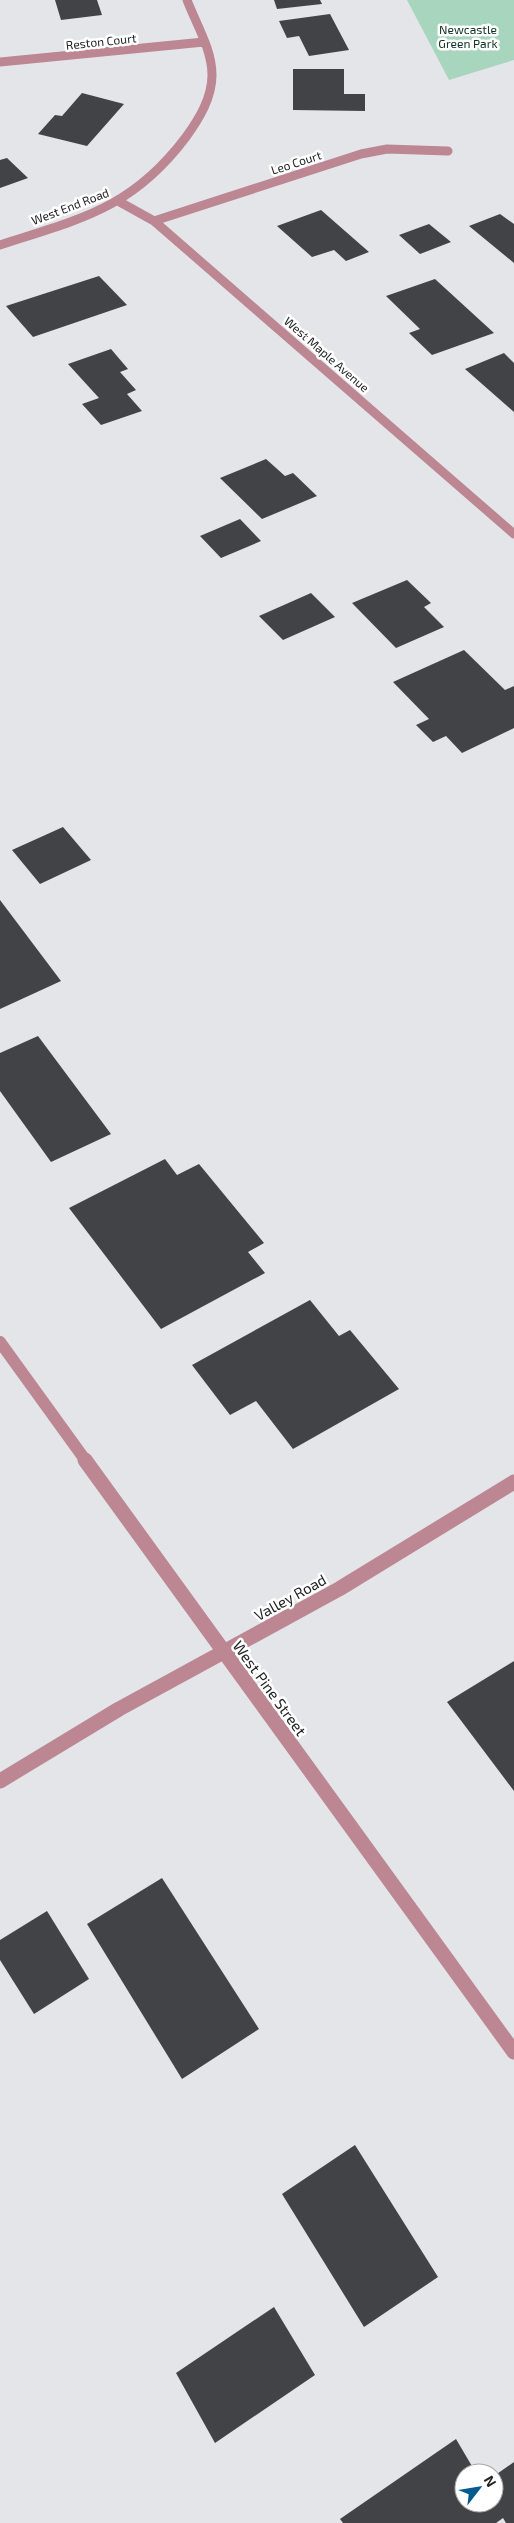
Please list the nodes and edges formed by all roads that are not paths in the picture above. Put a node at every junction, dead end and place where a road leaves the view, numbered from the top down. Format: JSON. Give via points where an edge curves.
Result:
{"nodes":[{"id":1,"x":186,"y":0,"type":"edge"},
{"id":2,"x":204,"y":42,"type":"junction"},
{"id":3,"x":0,"y":62,"type":"edge"},
{"id":4,"x":448,"y":151,"type":"dead end"},
{"id":5,"x":118,"y":201,"type":"junction"},
{"id":6,"x":154,"y":221,"type":"junction"},
{"id":7,"x":0,"y":245,"type":"edge"},
{"id":8,"x":514,"y":534,"type":"edge"},
{"id":9,"x":0,"y":1342,"type":"edge"},
{"id":10,"x":514,"y":1482,"type":"edge"},
{"id":11,"x":224,"y":1652,"type":"junction"},
{"id":12,"x":0,"y":1781,"type":"edge"},
{"id":13,"x":514,"y":2052,"type":"edge"}],
"edges":[{"from":1,"to":2,"type":"street","name":"West End Road"},
{"from":2,"to":3,"type":"street","name":"Reston Court"},
{"from":2,"to":5,"type":"street","name":"West End Road","via":[[212,74],[205,111],[178,148],[150,178]]},
{"from":4,"to":6,"type":"street","name":"Leo Court","via":[[388,149],[361,154]]},
{"from":5,"to":6,"type":"street","name":"West Maple Avenue"},
{"from":5,"to":7,"type":"street","name":"West End Road"},
{"from":6,"to":8,"type":"street","name":"West Maple Avenue"},
{"from":9,"to":11,"type":"street","name":"West Pine Street"},
{"from":10,"to":11,"type":"street","name":"Valley Road","via":[[339,1589]]},
{"from":11,"to":12,"type":"street","name":"Valley Road","via":[[119,1709]]},
{"from":11,"to":13,"type":"street","name":"West Pine Street"}]}
